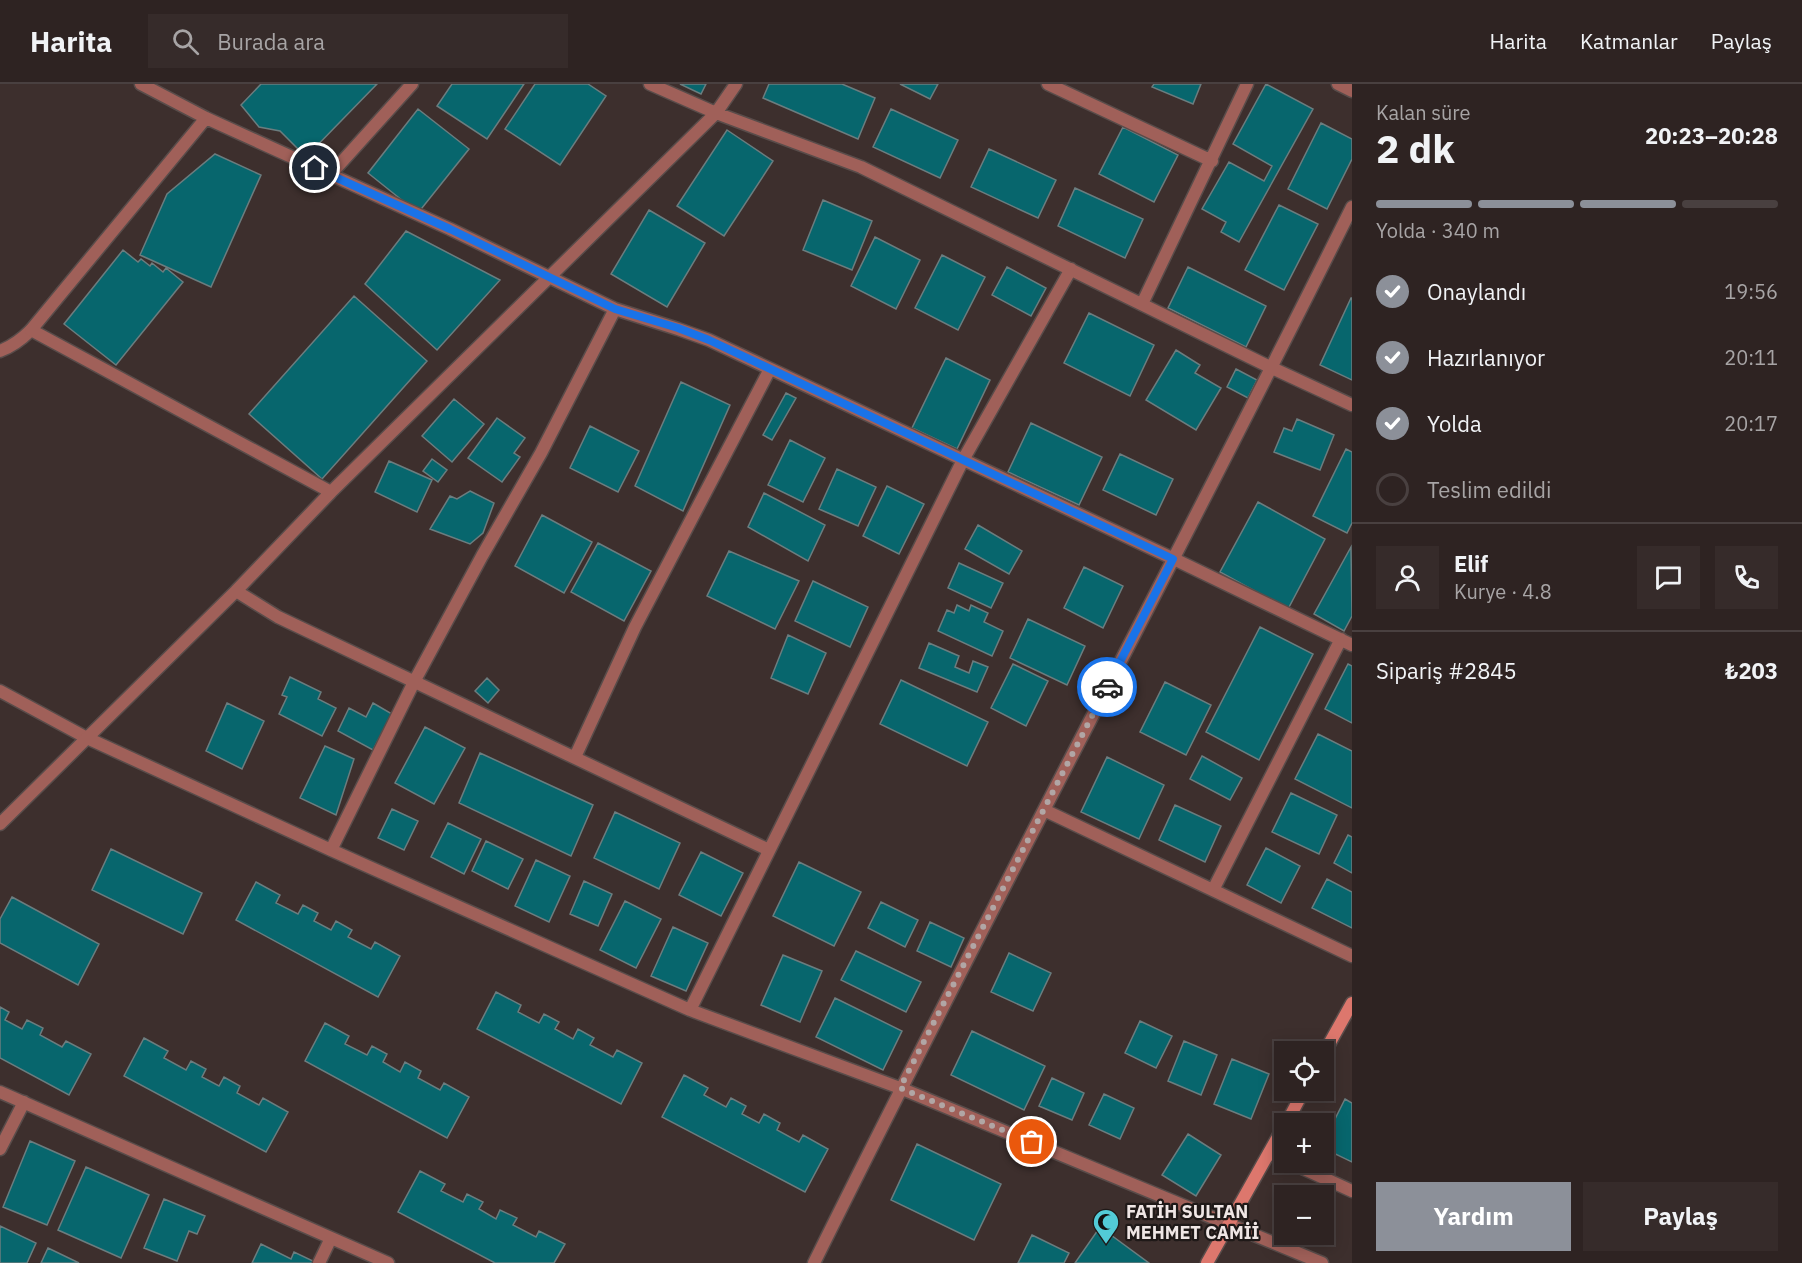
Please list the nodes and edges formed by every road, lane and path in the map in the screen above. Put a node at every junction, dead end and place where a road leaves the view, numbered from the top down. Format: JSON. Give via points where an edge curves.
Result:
{"nodes":[{"id":1,"x":141,"y":84,"type":"edge"},
{"id":2,"x":412,"y":84,"type":"edge"},
{"id":3,"x":650,"y":84,"type":"edge"},
{"id":4,"x":736,"y":84,"type":"edge"},
{"id":5,"x":1048,"y":84,"type":"edge"},
{"id":6,"x":1247,"y":84,"type":"edge"},
{"id":7,"x":1338,"y":84,"type":"edge"},
{"id":8,"x":1352,"y":91,"type":"edge"},
{"id":9,"x":716,"y":113,"type":"junction"},
{"id":10,"x":206,"y":118,"type":"junction"},
{"id":11,"x":1212,"y":161,"type":"junction"},
{"id":12,"x":330,"y":175,"type":"junction"},
{"id":13,"x":1352,"y":207,"type":"edge"},
{"id":14,"x":1071,"y":269,"type":"junction"},
{"id":15,"x":549,"y":277,"type":"junction"},
{"id":16,"x":1142,"y":304,"type":"junction"},
{"id":17,"x":615,"y":309,"type":"junction"},
{"id":18,"x":32,"y":330,"type":"junction"},
{"id":19,"x":0,"y":351,"type":"edge"},
{"id":20,"x":1272,"y":368,"type":"junction"},
{"id":21,"x":770,"y":369,"type":"junction"},
{"id":22,"x":1352,"y":405,"type":"edge"},
{"id":23,"x":963,"y":460,"type":"junction"},
{"id":24,"x":331,"y":492,"type":"junction"},
{"id":25,"x":1173,"y":559,"type":"junction"},
{"id":26,"x":236,"y":591,"type":"junction"},
{"id":27,"x":1346,"y":642,"type":"edge"},
{"id":28,"x":414,"y":682,"type":"junction"},
{"id":29,"x":0,"y":691,"type":"edge"},
{"id":30,"x":87,"y":738,"type":"junction"},
{"id":31,"x":575,"y":758,"type":"junction"},
{"id":32,"x":1044,"y":810,"type":"junction"},
{"id":33,"x":0,"y":824,"type":"edge"},
{"id":34,"x":331,"y":850,"type":"junction"},
{"id":35,"x":770,"y":850,"type":"junction"},
{"id":36,"x":1213,"y":890,"type":"junction"},
{"id":37,"x":1352,"y":956,"type":"edge"},
{"id":38,"x":1352,"y":1003,"type":"edge"},
{"id":39,"x":690,"y":1010,"type":"junction"},
{"id":40,"x":1331,"y":1041,"type":"edge"},
{"id":41,"x":900,"y":1088,"type":"junction"},
{"id":42,"x":0,"y":1092,"type":"edge"},
{"id":43,"x":24,"y":1102,"type":"junction"},
{"id":44,"x":1274,"y":1144,"type":"edge"},
{"id":45,"x":0,"y":1149,"type":"edge"},
{"id":46,"x":1269,"y":1153,"type":"junction"},
{"id":47,"x":1274,"y":1155,"type":"edge"},
{"id":48,"x":1313,"y":1173,"type":"edge"},
{"id":49,"x":1352,"y":1191,"type":"edge"},
{"id":50,"x":1230,"y":1224,"type":"junction"},
{"id":51,"x":331,"y":1238,"type":"junction"},
{"id":52,"x":319,"y":1263,"type":"edge"},
{"id":53,"x":388,"y":1263,"type":"edge"},
{"id":54,"x":814,"y":1263,"type":"edge"},
{"id":55,"x":1207,"y":1263,"type":"edge"},
{"id":56,"x":1322,"y":1263,"type":"edge"}],
"edges":[{"from":1,"to":10,"type":"street"},
{"from":2,"to":12,"type":"street"},
{"from":3,"to":9,"type":"street"},
{"from":4,"to":9,"type":"street"},
{"from":5,"to":11,"type":"street"},
{"from":6,"to":11,"type":"street"},
{"from":7,"to":8,"type":"street"},
{"from":9,"to":14,"type":"street","via":[[861,167]]},
{"from":9,"to":15,"type":"street"},
{"from":10,"to":12,"type":"street"},
{"from":10,"to":18,"type":"street"},
{"from":11,"to":16,"type":"street"},
{"from":12,"to":15,"type":"street"},
{"from":13,"to":20,"type":"street"},
{"from":14,"to":16,"type":"street"},
{"from":14,"to":23,"type":"street"},
{"from":15,"to":17,"type":"street"},
{"from":15,"to":24,"type":"street"},
{"from":16,"to":20,"type":"street"},
{"from":17,"to":21,"type":"street","via":[[699,336]]},
{"from":17,"to":28,"type":"street","via":[[542,453]]},
{"from":18,"to":19,"type":"street"},
{"from":18,"to":24,"type":"street"},
{"from":20,"to":22,"type":"street"},
{"from":20,"to":25,"type":"street"},
{"from":21,"to":23,"type":"street"},
{"from":21,"to":31,"type":"street","via":[[635,627]]},
{"from":23,"to":25,"type":"street"},
{"from":23,"to":35,"type":"street"},
{"from":24,"to":26,"type":"street"},
{"from":25,"to":27,"type":"street"},
{"from":25,"to":32,"type":"street"},
{"from":26,"to":28,"type":"street","via":[[278,617]]},
{"from":26,"to":30,"type":"street"},
{"from":27,"to":36,"type":"street"},
{"from":28,"to":31,"type":"street"},
{"from":28,"to":34,"type":"street"},
{"from":29,"to":30,"type":"street"},
{"from":30,"to":33,"type":"street"},
{"from":30,"to":34,"type":"street"},
{"from":31,"to":35,"type":"street"},
{"from":32,"to":36,"type":"street"},
{"from":32,"to":41,"type":"street"},
{"from":34,"to":39,"type":"street"},
{"from":35,"to":39,"type":"street"},
{"from":36,"to":37,"type":"street"},
{"from":38,"to":40,"type":"street"},
{"from":39,"to":41,"type":"street"},
{"from":41,"to":50,"type":"street"},
{"from":41,"to":54,"type":"street"},
{"from":42,"to":43,"type":"street"},
{"from":43,"to":45,"type":"street"},
{"from":43,"to":51,"type":"street"},
{"from":44,"to":46,"type":"street"},
{"from":46,"to":47,"type":"street"},
{"from":46,"to":50,"type":"street"},
{"from":48,"to":49,"type":"street"},
{"from":50,"to":55,"type":"street"},
{"from":50,"to":56,"type":"street"},
{"from":51,"to":52,"type":"street"},
{"from":51,"to":53,"type":"street"}]}
